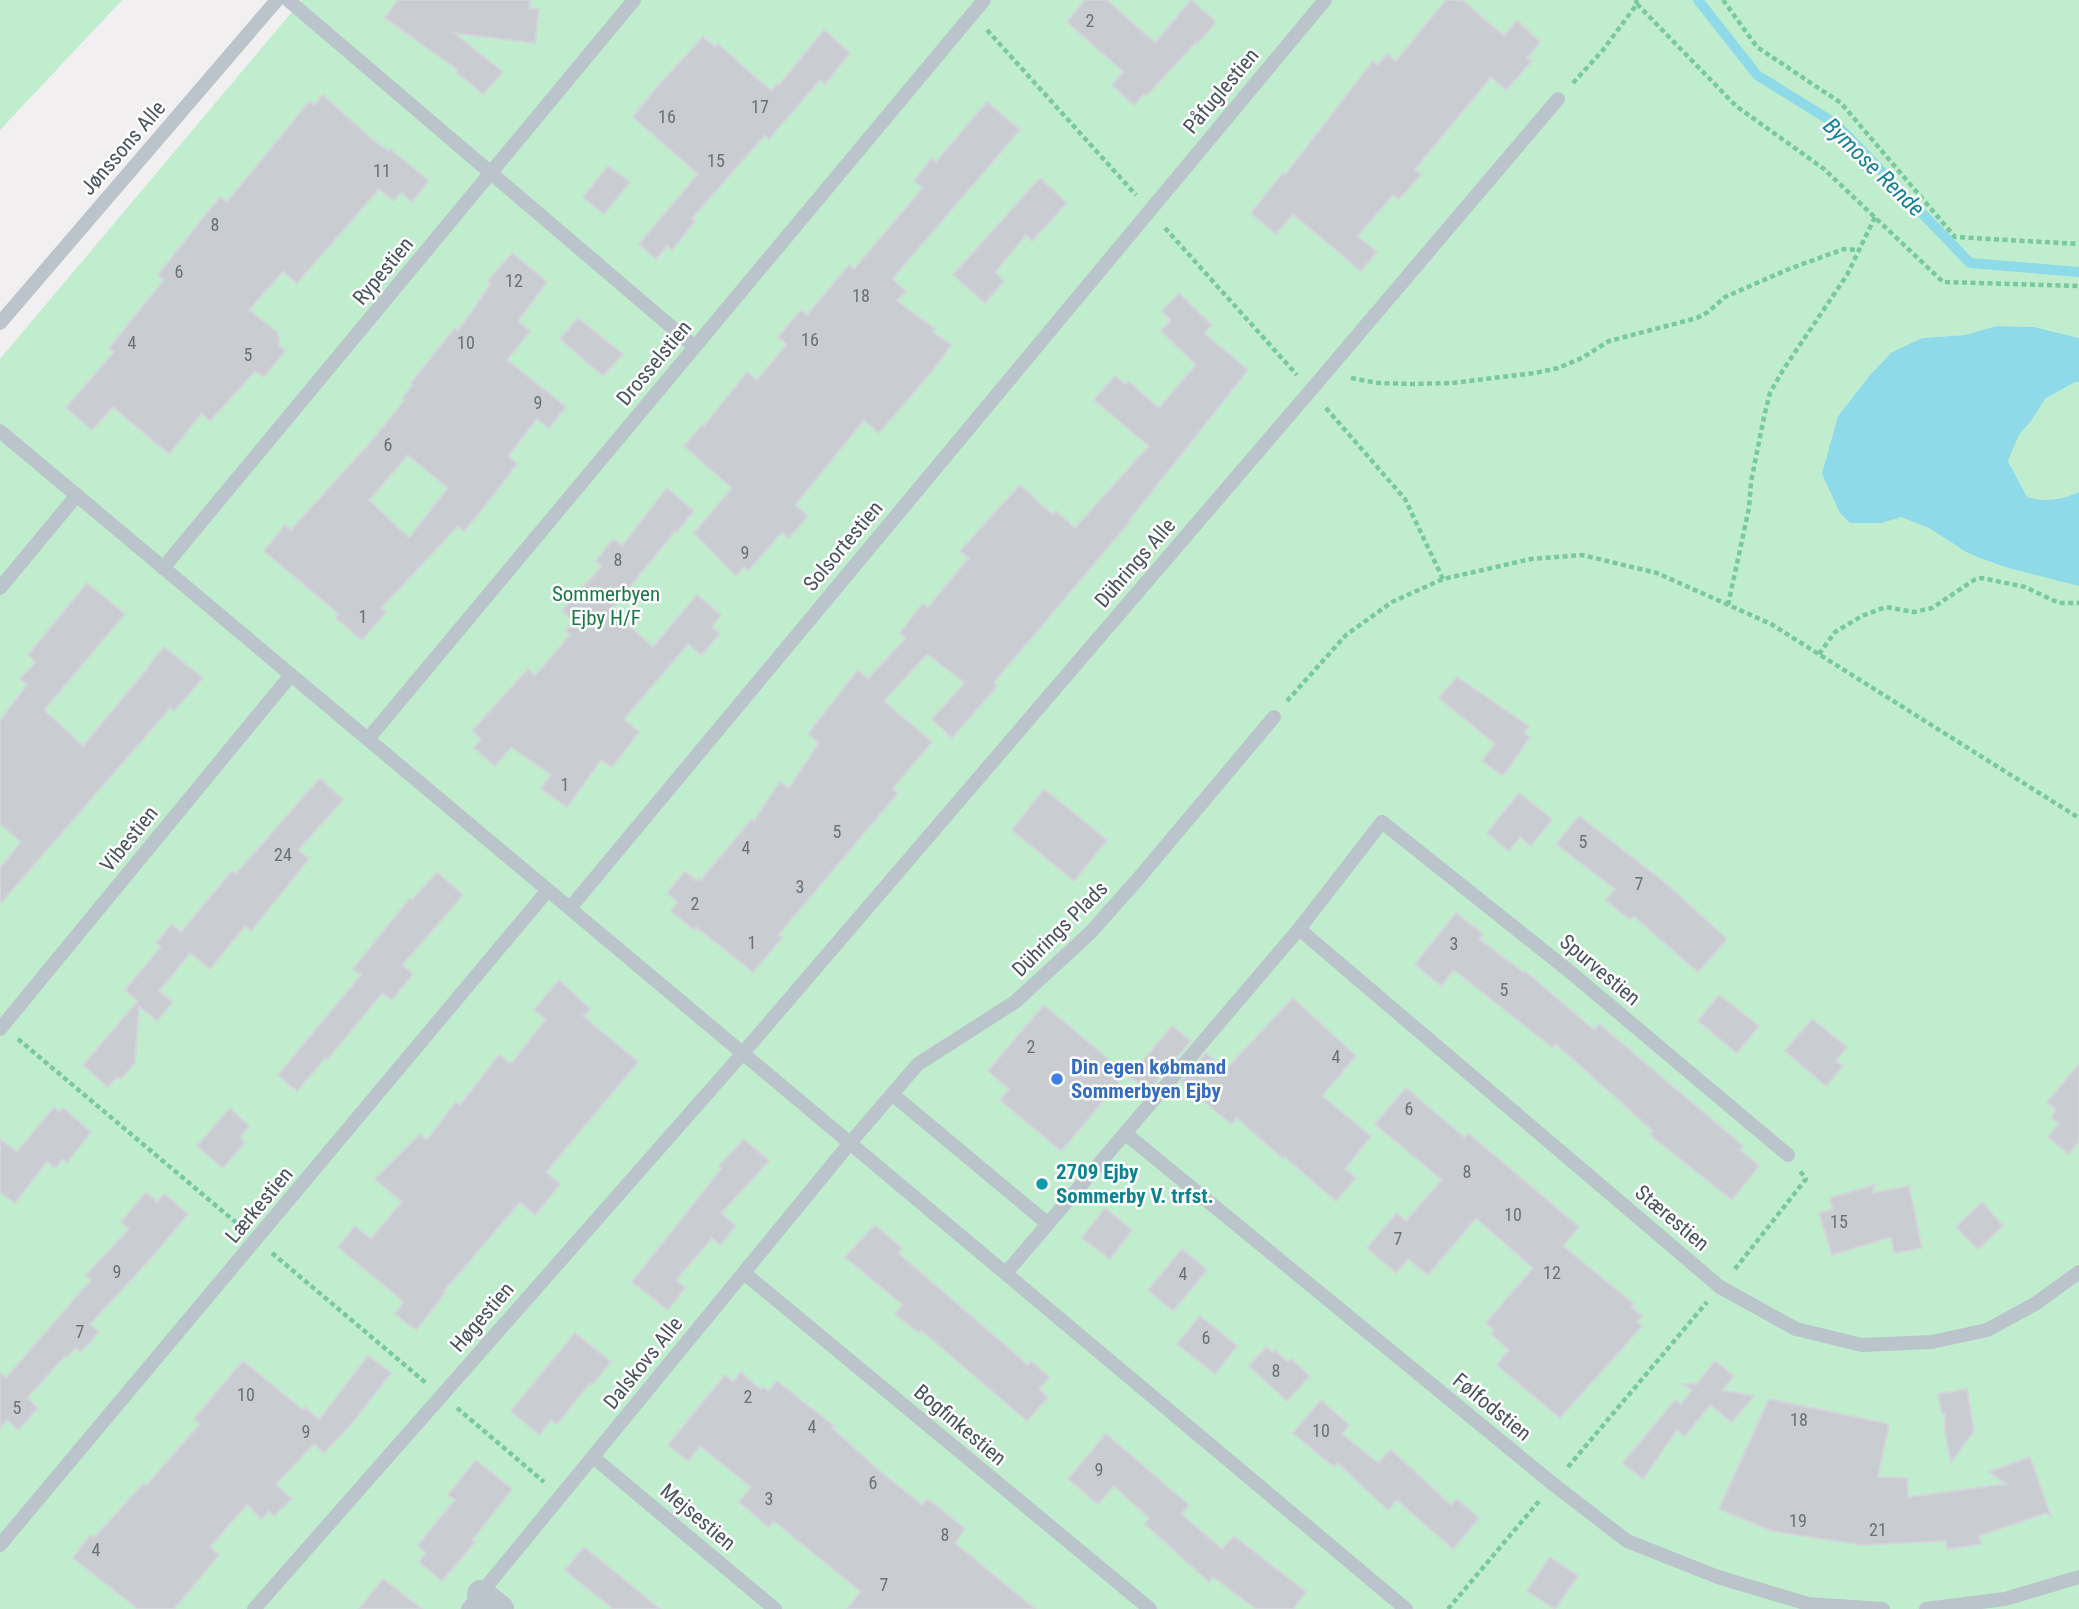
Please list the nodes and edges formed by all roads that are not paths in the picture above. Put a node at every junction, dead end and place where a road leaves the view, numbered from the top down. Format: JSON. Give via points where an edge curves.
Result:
{"nodes":[{"id":1,"x":277,"y":0,"type":"edge"},
{"id":2,"x":288,"y":0,"type":"edge"},
{"id":3,"x":634,"y":0,"type":"edge"},
{"id":4,"x":984,"y":0,"type":"edge"},
{"id":5,"x":1325,"y":0,"type":"edge"},
{"id":6,"x":1558,"y":99,"type":"road end"},
{"id":7,"x":490,"y":174,"type":"junction"},
{"id":8,"x":1149,"y":210,"type":"joint"},
{"id":9,"x":0,"y":323,"type":"edge"},
{"id":10,"x":695,"y":347,"type":"junction"},
{"id":11,"x":0,"y":431,"type":"edge"},
{"id":12,"x":77,"y":495,"type":"junction"},
{"id":13,"x":163,"y":568,"type":"junction"},
{"id":14,"x":0,"y":588,"type":"edge"},
{"id":15,"x":291,"y":675,"type":"junction"},
{"id":16,"x":1274,"y":717,"type":"road end"},
{"id":17,"x":368,"y":739,"type":"junction"},
{"id":18,"x":548,"y":890,"type":"junction"},
{"id":19,"x":570,"y":908,"type":"junction"},
{"id":20,"x":1299,"y":929,"type":"junction"},
{"id":21,"x":1,"y":1028,"type":"edge"},
{"id":22,"x":743,"y":1053,"type":"junction"},
{"id":23,"x":892,"y":1094,"type":"junction"},
{"id":24,"x":1126,"y":1134,"type":"junction"},
{"id":25,"x":850,"y":1143,"type":"junction"},
{"id":26,"x":1788,"y":1155,"type":"road end"},
{"id":27,"x":1048,"y":1224,"type":"junction"},
{"id":28,"x":2079,"y":1272,"type":"edge"},
{"id":29,"x":744,"y":1273,"type":"junction"},
{"id":30,"x":1006,"y":1273,"type":"junction"},
{"id":31,"x":593,"y":1457,"type":"junction"},
{"id":32,"x":0,"y":1545,"type":"edge"},
{"id":33,"x":2079,"y":1577,"type":"edge"},
{"id":34,"x":483,"y":1604,"type":"edge"},
{"id":35,"x":254,"y":1609,"type":"edge"},
{"id":36,"x":775,"y":1609,"type":"edge"},
{"id":37,"x":1150,"y":1609,"type":"edge"},
{"id":38,"x":1406,"y":1609,"type":"edge"},
{"id":39,"x":1883,"y":1609,"type":"edge"},
{"id":40,"x":1926,"y":1609,"type":"edge"}],
"edges":[{"from":1,"to":9,"type":"lane","name":"Jønssons Alle"},
{"from":2,"to":7,"type":"lane"},
{"from":3,"to":7,"type":"lane","name":"Rypestien"},
{"from":4,"to":10,"type":"lane","name":"Drosselstien"},
{"from":5,"to":8,"type":"lane","name":"Påfuglestien"},
{"from":6,"to":22,"type":"lane","name":"Dührings Alle"},
{"from":7,"to":10,"type":"lane"},
{"from":7,"to":13,"type":"lane","name":"Rypestien"},
{"from":8,"to":19,"type":"lane","name":"Solsortestien"},
{"from":10,"to":17,"type":"lane","name":"Drosselstien"},
{"from":11,"to":12,"type":"lane"},
{"from":12,"to":13,"type":"lane"},
{"from":12,"to":14,"type":"lane"},
{"from":13,"to":15,"type":"lane"},
{"from":15,"to":17,"type":"lane"},
{"from":15,"to":21,"type":"lane","name":"Vibestien"},
{"from":16,"to":23,"type":"lane","name":"Dührings Plads","via":[[1090,933],[1015,1002],[918,1064]]},
{"from":17,"to":18,"type":"lane"},
{"from":18,"to":19,"type":"lane"},
{"from":18,"to":32,"type":"lane","name":"Lærkestien"},
{"from":19,"to":22,"type":"lane"},
{"from":20,"to":24,"type":"lane"},
{"from":20,"to":26,"type":"lane","name":"Spurvestien","via":[[1382,822]]},
{"from":20,"to":28,"type":"lane","name":"Stærestien","via":[[1720,1287],[1796,1329],[1862,1345],[1932,1342],[1987,1330],[2035,1304]]},
{"from":22,"to":25,"type":"lane"},
{"from":22,"to":35,"type":"lane","name":"Høgestien"},
{"from":23,"to":25,"type":"lane","name":"Dührings Plads"},
{"from":23,"to":27,"type":"lane"},
{"from":24,"to":27,"type":"lane"},
{"from":24,"to":39,"type":"lane","name":"Følfodstien","via":[[1627,1541],[1718,1577],[1808,1604]]},
{"from":25,"to":29,"type":"lane","name":"Dalskovs Alle"},
{"from":25,"to":30,"type":"lane"},
{"from":27,"to":30,"type":"lane"},
{"from":29,"to":31,"type":"lane","name":"Dalskovs Alle"},
{"from":29,"to":37,"type":"lane","name":"Bogfinkestien"},
{"from":30,"to":38,"type":"lane"},
{"from":31,"to":34,"type":"lane","name":"Dalskovs Alle"},
{"from":31,"to":36,"type":"lane","name":"Mejsestien"},
{"from":33,"to":40,"type":"lane","via":[[2005,1600]]}]}
